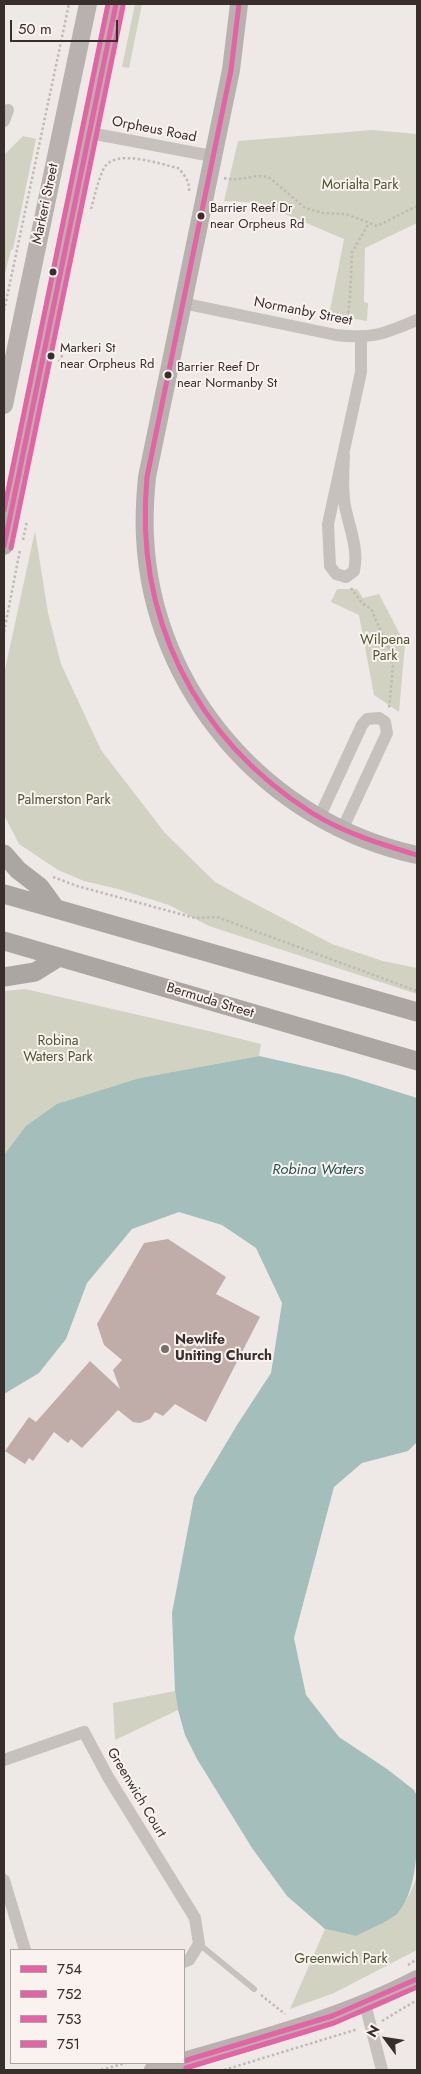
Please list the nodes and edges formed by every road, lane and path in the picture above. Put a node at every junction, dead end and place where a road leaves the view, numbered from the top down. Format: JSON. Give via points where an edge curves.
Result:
{"nodes":[{"id":1,"x":69,"y":4,"type":"edge"},
{"id":2,"x":88,"y":4,"type":"edge"},
{"id":3,"x":116,"y":4,"type":"edge"},
{"id":4,"x":239,"y":4,"type":"edge"},
{"id":5,"x":90,"y":133,"type":"junction"},
{"id":6,"x":210,"y":165,"type":"junction"},
{"id":7,"x":188,"y":196,"type":"dead end"},
{"id":8,"x":417,"y":206,"type":"edge"},
{"id":9,"x":89,"y":217,"type":"dead end"},
{"id":10,"x":369,"y":222,"type":"junction"},
{"id":11,"x":182,"y":303,"type":"junction"},
{"id":12,"x":4,"y":311,"type":"edge"},
{"id":13,"x":417,"y":320,"type":"edge"},
{"id":14,"x":346,"y":336,"type":"junction"},
{"id":15,"x":361,"y":338,"type":"junction"},
{"id":16,"x":64,"y":341,"type":"dead end"},
{"id":17,"x":58,"y":364,"type":"dead end"},
{"id":18,"x":4,"y":405,"type":"edge"},
{"id":19,"x":344,"y":456,"type":"junction"},
{"id":20,"x":8,"y":489,"type":"edge"},
{"id":21,"x":4,"y":546,"type":"edge"},
{"id":22,"x":343,"y":577,"type":"junction"},
{"id":23,"x":385,"y":722,"type":"junction"},
{"id":24,"x":318,"y":818,"type":"junction"},
{"id":25,"x":342,"y":830,"type":"junction"},
{"id":26,"x":4,"y":854,"type":"edge"},
{"id":27,"x":417,"y":855,"type":"edge"},
{"id":28,"x":48,"y":874,"type":"dead end"},
{"id":29,"x":4,"y":894,"type":"edge"},
{"id":30,"x":56,"y":909,"type":"junction"},
{"id":31,"x":4,"y":941,"type":"edge"},
{"id":32,"x":59,"y":957,"type":"junction"},
{"id":33,"x":4,"y":976,"type":"edge"},
{"id":34,"x":417,"y":990,"type":"edge"},
{"id":35,"x":417,"y":1012,"type":"edge"},
{"id":36,"x":417,"y":1061,"type":"edge"},
{"id":37,"x":4,"y":1760,"type":"edge"},
{"id":38,"x":4,"y":1880,"type":"edge"},
{"id":39,"x":199,"y":1944,"type":"junction"},
{"id":40,"x":25,"y":1949,"type":"edge"},
{"id":41,"x":417,"y":1959,"type":"edge"},
{"id":42,"x":185,"y":1962,"type":"edge"},
{"id":43,"x":402,"y":1968,"type":"dead end"},
{"id":44,"x":417,"y":1979,"type":"edge"},
{"id":45,"x":254,"y":1989,"type":"joint"},
{"id":46,"x":417,"y":2000,"type":"edge"},
{"id":47,"x":365,"y":2004,"type":"junction"},
{"id":48,"x":293,"y":2012,"type":"dead end"},
{"id":49,"x":285,"y":2014,"type":"junction"},
{"id":50,"x":276,"y":2017,"type":"dead end"},
{"id":51,"x":370,"y":2026,"type":"junction"},
{"id":52,"x":185,"y":2061,"type":"edge"},
{"id":53,"x":123,"y":2064,"type":"edge"},
{"id":54,"x":174,"y":2064,"type":"edge"},
{"id":55,"x":102,"y":2070,"type":"edge"},
{"id":56,"x":153,"y":2070,"type":"edge"},
{"id":57,"x":224,"y":2070,"type":"edge"},
{"id":58,"x":382,"y":2070,"type":"edge"}],
"edges":[{"from":1,"to":12,"type":"path"},
{"from":2,"to":18,"type":"street","name":"Markeri Street"},
{"from":3,"to":5,"type":"street","name":"Markeri Street"},
{"from":4,"to":6,"type":"street","via":[[231,70]]},
{"from":5,"to":6,"type":"street","name":"Orpheus Road"},
{"from":5,"to":20,"type":"street","name":"Markeri Street"},
{"from":6,"to":10,"type":"path","via":[[230,179],[263,175],[305,208],[346,214]]},
{"from":6,"to":11,"type":"street"},
{"from":7,"to":9,"type":"path","via":[[189,186],[178,168],[120,157],[108,162],[104,168]]},
{"from":8,"to":10,"type":"path","via":[[383,224],[376,226]]},
{"from":10,"to":14,"type":"path","via":[[352,252]]},
{"from":11,"to":14,"type":"street","name":"Normanby Street"},
{"from":11,"to":24,"type":"street","via":[[147,477],[145,538],[153,592],[168,644],[209,720],[261,776]]},
{"from":13,"to":15,"type":"street","name":"Normanby Street","via":[[385,334]]},
{"from":14,"to":15,"type":"street","name":"Normanby Street"},
{"from":15,"to":19,"type":"street","via":[[361,372]]},
{"from":16,"to":17,"type":"path"},
{"from":19,"to":22,"type":"street","via":[[343,486],[356,564],[351,575]]},
{"from":19,"to":22,"type":"street","via":[[331,506],[328,534],[330,566]]},
{"from":20,"to":21,"type":"street","name":"Markeri Street"},
{"from":22,"to":23,"type":"path","via":[[362,603],[371,609],[391,654],[389,716]]},
{"from":23,"to":24,"type":"street","via":[[374,717],[362,725]]},
{"from":23,"to":25,"type":"street","via":[[386,736]]},
{"from":24,"to":25,"type":"street"},
{"from":25,"to":27,"type":"street"},
{"from":26,"to":30,"type":"main road","via":[[40,887]]},
{"from":28,"to":34,"type":"path","via":[[77,886],[195,918],[217,917]]},
{"from":29,"to":30,"type":"main road"},
{"from":30,"to":35,"type":"main road"},
{"from":31,"to":32,"type":"main road","name":"Bermuda Street"},
{"from":32,"to":33,"type":"main road","via":[[35,972]]},
{"from":32,"to":36,"type":"main road","name":"Bermuda Street"},
{"from":37,"to":39,"type":"street","name":"Greenwich Court","via":[[84,1732],[194,1918]]},
{"from":38,"to":40,"type":"street"},
{"from":39,"to":42,"type":"street"},
{"from":39,"to":45,"type":"lane"},
{"from":41,"to":43,"type":"path"},
{"from":44,"to":47,"type":"street"},
{"from":45,"to":49,"type":"path"},
{"from":46,"to":51,"type":"path"},
{"from":47,"to":51,"type":"street"},
{"from":47,"to":52,"type":"street"},
{"from":48,"to":49,"type":"path"},
{"from":49,"to":50,"type":"path"},
{"from":51,"to":57,"type":"path"},
{"from":51,"to":58,"type":"street"},
{"from":53,"to":55,"type":"path"},
{"from":54,"to":56,"type":"street"}]}
